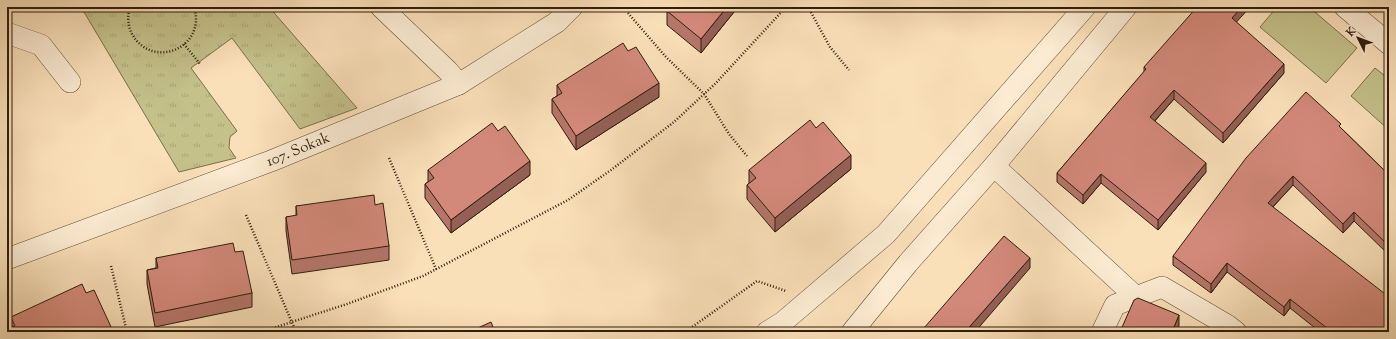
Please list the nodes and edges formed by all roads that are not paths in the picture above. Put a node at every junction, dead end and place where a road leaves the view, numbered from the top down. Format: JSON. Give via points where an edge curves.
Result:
{"nodes":[{"id":1,"x":381,"y":7,"type":"edge"},
{"id":2,"x":572,"y":7,"type":"edge"},
{"id":3,"x":1085,"y":7,"type":"edge"},
{"id":4,"x":1126,"y":7,"type":"edge"},
{"id":5,"x":1358,"y":11,"type":"edge"},
{"id":6,"x":7,"y":33,"type":"edge"},
{"id":7,"x":1389,"y":44,"type":"edge"},
{"id":8,"x":70,"y":82,"type":"dead end"},
{"id":9,"x":459,"y":84,"type":"junction"},
{"id":10,"x":994,"y":166,"type":"junction"},
{"id":11,"x":7,"y":259,"type":"edge"},
{"id":12,"x":1136,"y":297,"type":"junction"},
{"id":13,"x":767,"y":332,"type":"edge"},
{"id":14,"x":852,"y":332,"type":"edge"},
{"id":15,"x":1102,"y":332,"type":"edge"},
{"id":16,"x":1236,"y":332,"type":"edge"}],
"edges":[{"from":1,"to":9,"type":"street"},
{"from":2,"to":9,"type":"street","name":"107. Sokak","via":[[557,22]]},
{"from":3,"to":13,"type":"street","via":[[886,234],[783,322]]},
{"from":4,"to":10,"type":"street"},
{"from":5,"to":7,"type":"street"},
{"from":6,"to":8,"type":"street","via":[[41,45]]},
{"from":9,"to":11,"type":"street","name":"107. Sokak","via":[[271,161]]},
{"from":10,"to":12,"type":"street"},
{"from":10,"to":14,"type":"street","via":[[908,263]]},
{"from":12,"to":15,"type":"street","via":[[1114,305]]},
{"from":12,"to":16,"type":"street","via":[[1162,287]]}]}
